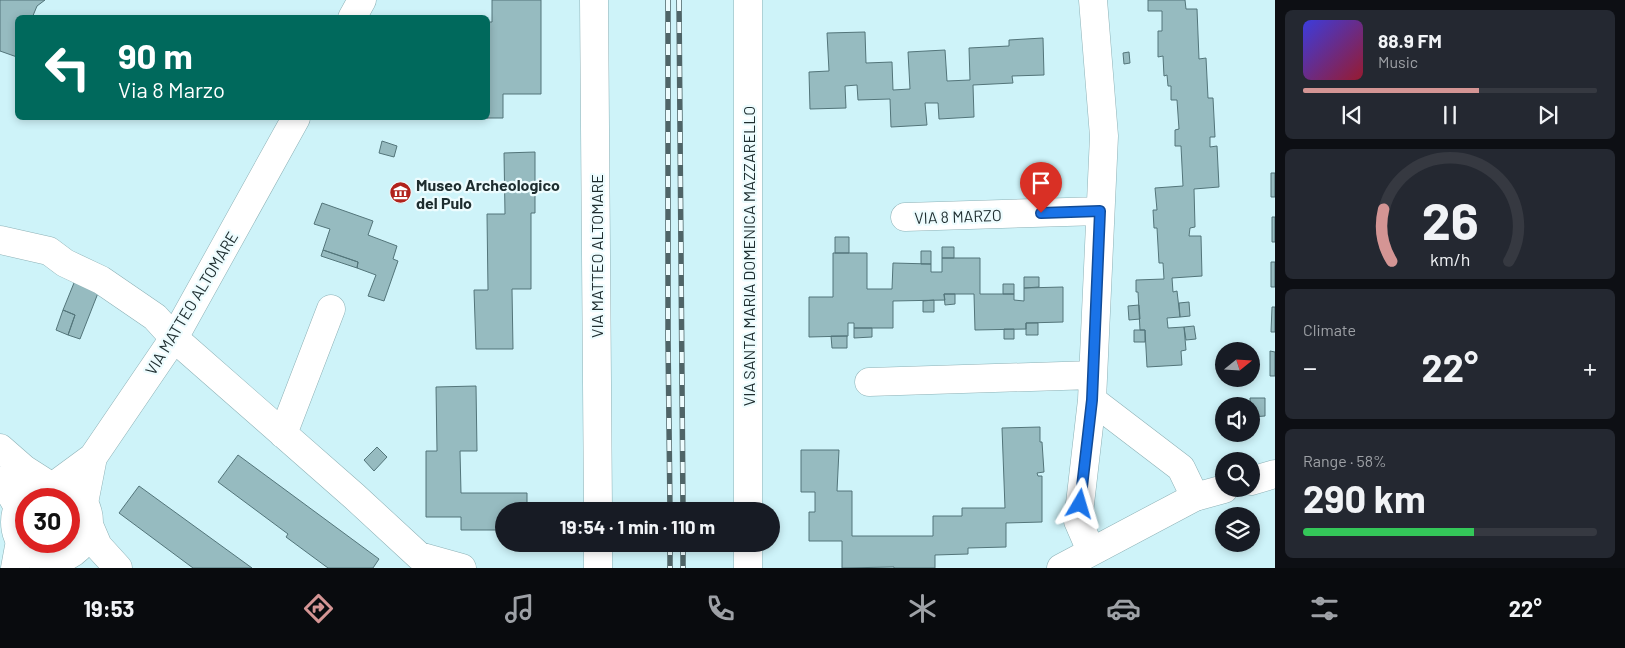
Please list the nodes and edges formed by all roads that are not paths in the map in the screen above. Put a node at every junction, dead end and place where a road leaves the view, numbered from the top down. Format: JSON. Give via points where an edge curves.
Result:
{"nodes":[{"id":1,"x":362,"y":0,"type":"edge"},
{"id":2,"x":594,"y":0,"type":"edge"},
{"id":3,"x":748,"y":0,"type":"edge"},
{"id":4,"x":1093,"y":0,"type":"edge"},
{"id":5,"x":354,"y":15,"type":"edge"},
{"id":6,"x":295,"y":120,"type":"edge"},
{"id":7,"x":1100,"y":211,"type":"junction"},
{"id":8,"x":905,"y":217,"type":"dead end"},
{"id":9,"x":0,"y":240,"type":"edge"},
{"id":10,"x":331,"y":309,"type":"dead end"},
{"id":11,"x":174,"y":338,"type":"junction"},
{"id":12,"x":870,"y":382,"type":"dead end"},
{"id":13,"x":1093,"y":388,"type":"junction"},
{"id":14,"x":283,"y":434,"type":"junction"},
{"id":15,"x":0,"y":448,"type":"edge"},
{"id":16,"x":92,"y":457,"type":"junction"},
{"id":17,"x":1275,"y":474,"type":"edge"},
{"id":18,"x":1260,"y":478,"type":"edge"},
{"id":19,"x":0,"y":481,"type":"edge"},
{"id":20,"x":52,"y":485,"type":"junction"},
{"id":21,"x":37,"y":488,"type":"edge"},
{"id":22,"x":1215,"y":492,"type":"edge"},
{"id":23,"x":1196,"y":497,"type":"junction"},
{"id":24,"x":15,"y":502,"type":"edge"},
{"id":25,"x":598,"y":502,"type":"edge"},
{"id":26,"x":748,"y":502,"type":"edge"},
{"id":27,"x":86,"y":514,"type":"junction"},
{"id":28,"x":1091,"y":551,"type":"junction"},
{"id":29,"x":598,"y":552,"type":"edge"},
{"id":30,"x":748,"y":552,"type":"edge"},
{"id":31,"x":18,"y":553,"type":"edge"},
{"id":32,"x":33,"y":553,"type":"edge"},
{"id":33,"x":60,"y":563,"type":"edge"},
{"id":34,"x":15,"y":568,"type":"edge"},
{"id":35,"x":118,"y":568,"type":"edge"},
{"id":36,"x":462,"y":568,"type":"edge"},
{"id":37,"x":598,"y":568,"type":"edge"},
{"id":38,"x":748,"y":568,"type":"edge"},
{"id":39,"x":1061,"y":568,"type":"edge"}],
"edges":[{"from":1,"to":5,"type":"street"},
{"from":2,"to":25,"type":"street","name":"VIA MATTEO ALTOMARE"},
{"from":3,"to":26,"type":"street","name":"VIA SANTA MARIA DOMENICA MAZZARELLO"},
{"from":4,"to":7,"type":"street","via":[[1104,136]]},
{"from":6,"to":11,"type":"street","name":"VIA MATTEO ALTOMARE"},
{"from":7,"to":8,"type":"street","name":"VIA 8 MARZO"},
{"from":7,"to":13,"type":"street"},
{"from":9,"to":11,"type":"street","via":[[49,251],[65,263],[101,280],[155,317]]},
{"from":10,"to":14,"type":"street"},
{"from":11,"to":14,"type":"street"},
{"from":11,"to":16,"type":"street","name":"VIA MATTEO ALTOMARE"},
{"from":12,"to":13,"type":"street"},
{"from":13,"to":23,"type":"street","via":[[1181,468]]},
{"from":13,"to":28,"type":"street","via":[[1078,522]]},
{"from":14,"to":36,"type":"street","via":[[419,556]]},
{"from":15,"to":20,"type":"street","via":[[24,469]]},
{"from":16,"to":20,"type":"street","name":"VIA MATTEO ALTOMARE"},
{"from":16,"to":27,"type":"street","name":"VIA MATTEO ALTOMARE"},
{"from":17,"to":18,"type":"street"},
{"from":19,"to":24,"type":"street"},
{"from":20,"to":21,"type":"street"},
{"from":20,"to":27,"type":"street","via":[[76,494]]},
{"from":22,"to":23,"type":"street"},
{"from":23,"to":28,"type":"street"},
{"from":27,"to":33,"type":"street","via":[[86,536],[80,546]]},
{"from":27,"to":35,"type":"street","via":[[98,546]]},
{"from":28,"to":39,"type":"street"},
{"from":29,"to":37,"type":"street"},
{"from":30,"to":38,"type":"street"},
{"from":31,"to":34,"type":"street"},
{"from":32,"to":33,"type":"street"}]}
